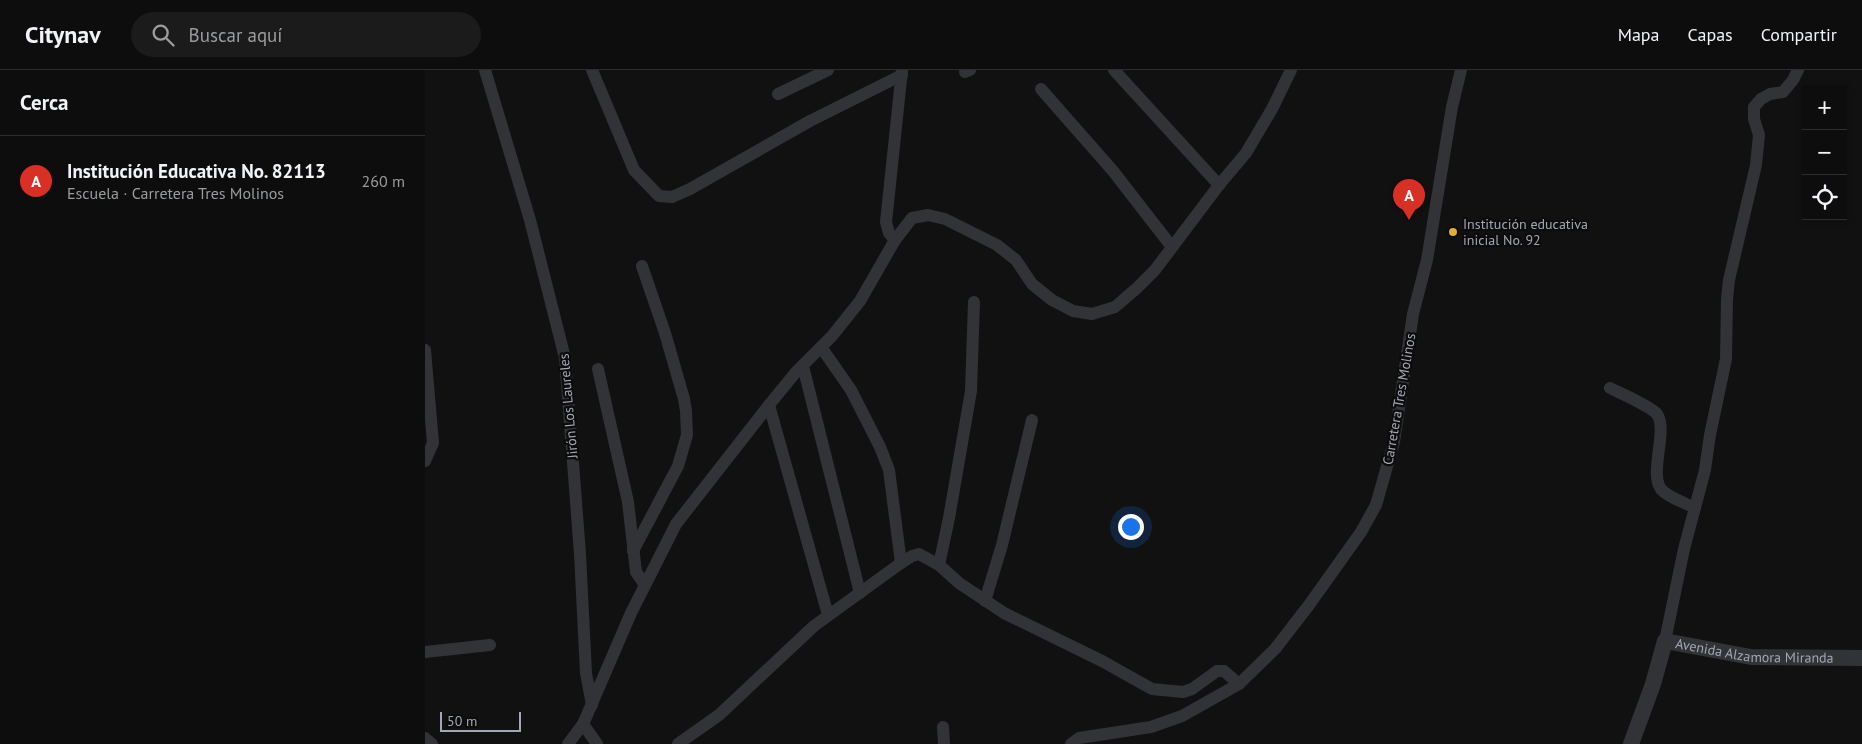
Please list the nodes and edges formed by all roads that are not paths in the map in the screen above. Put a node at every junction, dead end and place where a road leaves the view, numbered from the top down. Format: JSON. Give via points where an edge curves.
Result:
{"nodes":[{"id":1,"x":485,"y":70,"type":"edge"},
{"id":2,"x":592,"y":70,"type":"edge"},
{"id":3,"x":828,"y":70,"type":"edge"},
{"id":4,"x":1114,"y":70,"type":"edge"},
{"id":5,"x":1291,"y":70,"type":"edge"},
{"id":6,"x":1461,"y":70,"type":"edge"},
{"id":7,"x":1798,"y":70,"type":"edge"},
{"id":8,"x":902,"y":72,"type":"edge"},
{"id":9,"x":1041,"y":89,"type":"dead end"},
{"id":10,"x":778,"y":94,"type":"dead end"},
{"id":11,"x":1219,"y":185,"type":"junction"},
{"id":12,"x":895,"y":240,"type":"junction"},
{"id":13,"x":1172,"y":247,"type":"junction"},
{"id":14,"x":642,"y":266,"type":"dead end"},
{"id":15,"x":974,"y":302,"type":"dead end"},
{"id":16,"x":821,"y":347,"type":"junction"},
{"id":17,"x":425,"y":350,"type":"edge"},
{"id":18,"x":803,"y":366,"type":"junction"},
{"id":19,"x":598,"y":369,"type":"dead end"},
{"id":20,"x":1610,"y":388,"type":"dead end"},
{"id":21,"x":769,"y":405,"type":"junction"},
{"id":22,"x":1032,"y":420,"type":"dead end"},
{"id":23,"x":425,"y":461,"type":"edge"},
{"id":24,"x":1695,"y":508,"type":"junction"},
{"id":25,"x":633,"y":551,"type":"junction"},
{"id":26,"x":901,"y":563,"type":"junction"},
{"id":27,"x":939,"y":565,"type":"junction"},
{"id":28,"x":645,"y":585,"type":"junction"},
{"id":29,"x":860,"y":592,"type":"junction"},
{"id":30,"x":985,"y":601,"type":"junction"},
{"id":31,"x":828,"y":615,"type":"junction"},
{"id":32,"x":1665,"y":641,"type":"junction"},
{"id":33,"x":490,"y":645,"type":"dead end"},
{"id":34,"x":425,"y":652,"type":"edge"},
{"id":35,"x":1862,"y":658,"type":"edge"},
{"id":36,"x":1239,"y":684,"type":"junction"},
{"id":37,"x":592,"y":705,"type":"junction"},
{"id":38,"x":583,"y":724,"type":"junction"},
{"id":39,"x":943,"y":727,"type":"dead end"},
{"id":40,"x":425,"y":738,"type":"edge"},
{"id":41,"x":432,"y":744,"type":"edge"},
{"id":42,"x":567,"y":744,"type":"edge"},
{"id":43,"x":597,"y":744,"type":"edge"},
{"id":44,"x":678,"y":744,"type":"edge"},
{"id":45,"x":944,"y":744,"type":"edge"},
{"id":46,"x":1071,"y":744,"type":"edge"},
{"id":47,"x":1631,"y":744,"type":"edge"}],
"edges":[{"from":1,"to":37,"type":"street","name":"Jirón Los Laureles","via":[[530,220],[565,358],[586,674]]},
{"from":2,"to":8,"type":"street","via":[[634,170],[659,196],[673,197]]},
{"from":3,"to":10,"type":"street"},
{"from":4,"to":11,"type":"street"},
{"from":5,"to":11,"type":"street","via":[[1246,153]]},
{"from":6,"to":36,"type":"street","name":"Carretera Tres Molinos","via":[[1427,260],[1410,333],[1394,442],[1378,500],[1361,532],[1314,598],[1275,649]]},
{"from":7,"to":24,"type":"street","via":[[1783,92],[1770,94],[1754,107],[1759,135],[1757,165],[1729,280],[1726,359]]},
{"from":8,"to":12,"type":"street","via":[[886,222]]},
{"from":9,"to":13,"type":"street","via":[[1113,171]]},
{"from":11,"to":13,"type":"street"},
{"from":12,"to":13,"type":"street","via":[[912,218],[928,215],[945,219],[997,245],[1016,260],[1032,284],[1052,300],[1073,311],[1092,314],[1115,307],[1155,270]]},
{"from":12,"to":16,"type":"street","via":[[860,301]]},
{"from":14,"to":25,"type":"street","via":[[684,399],[687,429],[678,466]]},
{"from":15,"to":27,"type":"street","via":[[971,391]]},
{"from":16,"to":18,"type":"street"},
{"from":16,"to":26,"type":"street","via":[[851,390],[889,470]]},
{"from":17,"to":23,"type":"street","via":[[433,438]]},
{"from":18,"to":21,"type":"street"},
{"from":18,"to":29,"type":"street"},
{"from":19,"to":25,"type":"street","via":[[628,502]]},
{"from":20,"to":24,"type":"street","via":[[1656,414],[1660,423],[1659,485],[1663,492]]},
{"from":21,"to":28,"type":"street","via":[[676,524]]},
{"from":21,"to":31,"type":"street"},
{"from":22,"to":30,"type":"street"},
{"from":24,"to":32,"type":"street"},
{"from":25,"to":28,"type":"street","via":[[636,572]]},
{"from":26,"to":27,"type":"street","via":[[919,554]]},
{"from":26,"to":29,"type":"street"},
{"from":27,"to":30,"type":"street"},
{"from":28,"to":37,"type":"street"},
{"from":29,"to":31,"type":"street"},
{"from":30,"to":36,"type":"street","via":[[1152,689],[1183,692],[1217,671],[1223,671]]},
{"from":31,"to":44,"type":"street","via":[[719,715]]},
{"from":32,"to":35,"type":"street","name":"Avenida Alzamora Miranda","via":[[1751,657]]},
{"from":32,"to":47,"type":"street","name":"Avenida Alzamora Miranda"},
{"from":33,"to":34,"type":"street"},
{"from":36,"to":46,"type":"street","name":"Carretera Tres Molinos","via":[[1182,716],[1151,727],[1079,738]]},
{"from":37,"to":38,"type":"street"},
{"from":38,"to":42,"type":"street"},
{"from":38,"to":43,"type":"street"},
{"from":39,"to":45,"type":"street"},
{"from":40,"to":41,"type":"street"}]}
